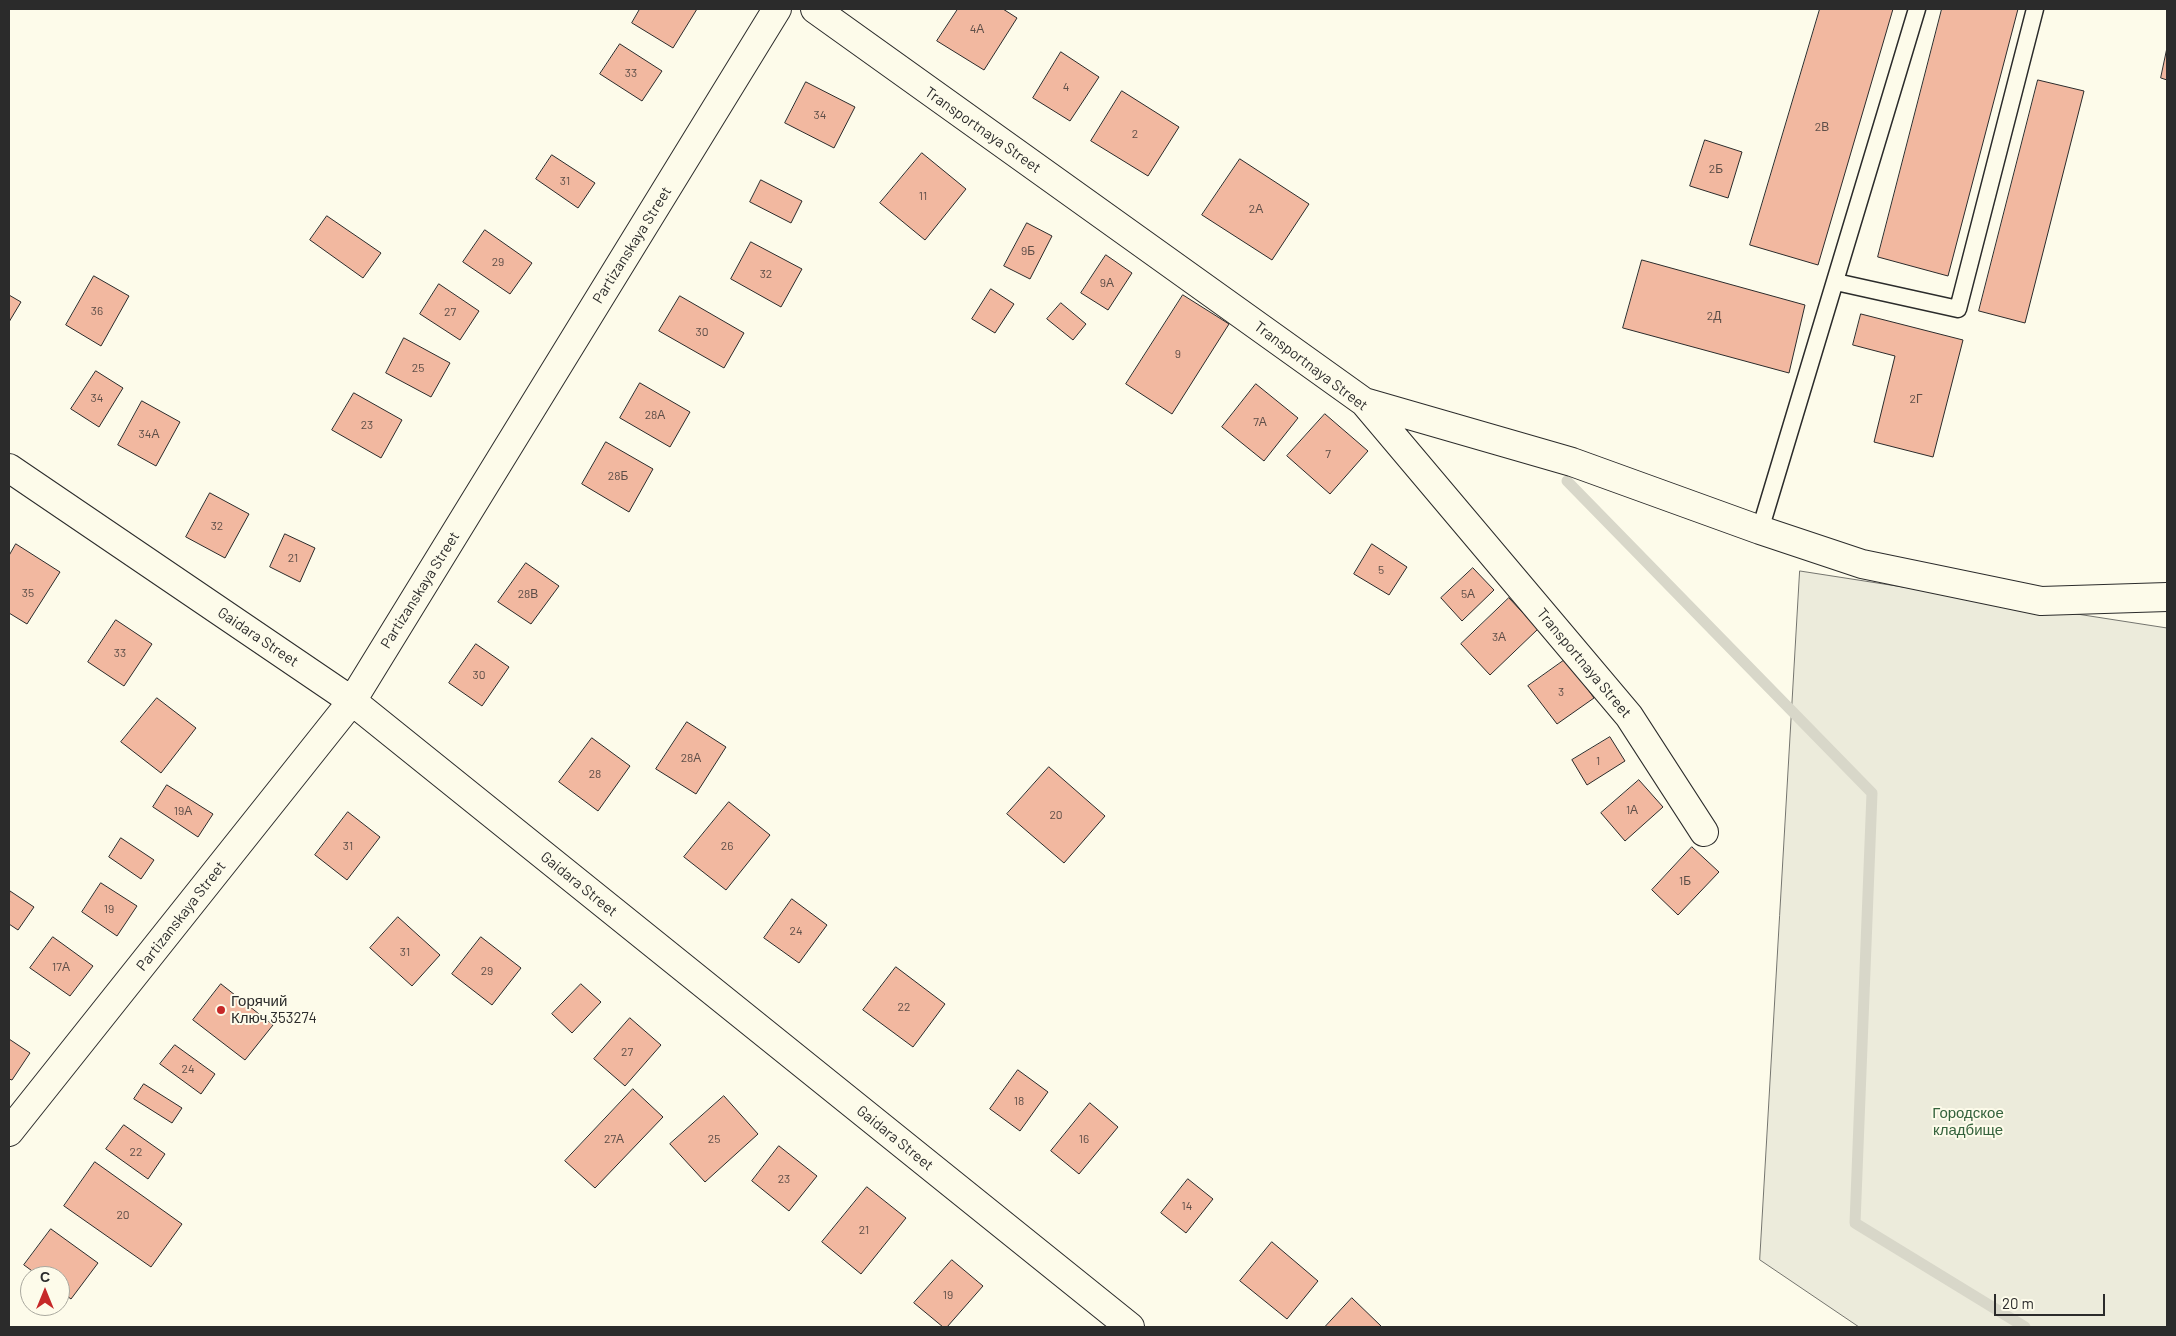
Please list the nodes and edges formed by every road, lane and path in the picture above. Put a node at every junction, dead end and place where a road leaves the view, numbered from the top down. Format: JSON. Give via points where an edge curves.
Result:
{"nodes":[{"id":1,"x":777,"y":9,"type":"edge"},
{"id":2,"x":815,"y":9,"type":"edge"},
{"id":3,"x":1917,"y":9,"type":"edge"},
{"id":4,"x":2035,"y":9,"type":"edge"},
{"id":5,"x":1836,"y":282,"type":"junction"},
{"id":6,"x":1364,"y":402,"type":"junction"},
{"id":7,"x":9,"y":468,"type":"edge"},
{"id":8,"x":1760,"y":530,"type":"junction"},
{"id":9,"x":2167,"y":597,"type":"edge"},
{"id":10,"x":352,"y":701,"type":"junction"},
{"id":11,"x":1704,"y":832,"type":"dead end"},
{"id":12,"x":9,"y":1132,"type":"edge"},
{"id":13,"x":1130,"y":1327,"type":"edge"}],
"edges":[{"from":1,"to":10,"type":"street","name":"Partizanskaya Street"},
{"from":2,"to":6,"type":"street","name":"Transportnaya Street"},
{"from":3,"to":5,"type":"lane"},
{"from":4,"to":5,"type":"lane","via":[[1958,309]]},
{"from":5,"to":8,"type":"lane"},
{"from":6,"to":8,"type":"street","via":[[1572,462]]},
{"from":6,"to":11,"type":"street","name":"Transportnaya Street","via":[[1629,716]]},
{"from":7,"to":10,"type":"street","name":"Gaidara Street"},
{"from":8,"to":9,"type":"street","via":[[1862,564],[2041,601]]},
{"from":10,"to":12,"type":"street","name":"Partizanskaya Street"},
{"from":10,"to":13,"type":"street","name":"Gaidara Street"}]}
